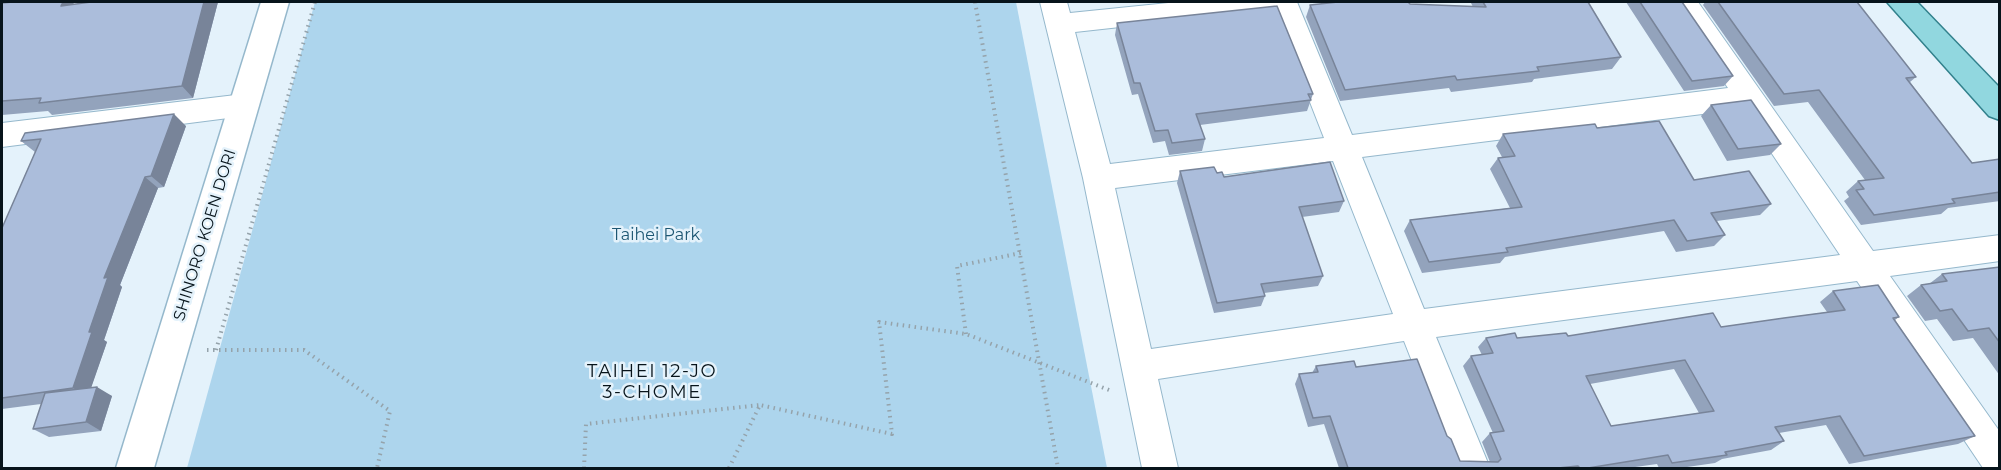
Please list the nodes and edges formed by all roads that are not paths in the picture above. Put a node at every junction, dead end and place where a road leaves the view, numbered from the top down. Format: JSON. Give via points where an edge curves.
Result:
{"nodes":[{"id":1,"x":275,"y":2,"type":"edge"},
{"id":2,"x":1268,"y":2,"type":"edge"},
{"id":3,"x":1284,"y":2,"type":"edge"},
{"id":4,"x":1684,"y":2,"type":"edge"},
{"id":5,"x":1901,"y":2,"type":"edge"},
{"id":6,"x":1056,"y":13,"type":"edge"},
{"id":7,"x":1749,"y":97,"type":"junction"},
{"id":8,"x":244,"y":105,"type":"junction"},
{"id":9,"x":2000,"y":108,"type":"edge"},
{"id":10,"x":3,"y":138,"type":"edge"},
{"id":11,"x":1343,"y":147,"type":"junction"},
{"id":12,"x":1098,"y":178,"type":"junction"},
{"id":13,"x":2000,"y":248,"type":"edge"},
{"id":14,"x":1863,"y":264,"type":"junction"},
{"id":15,"x":1415,"y":325,"type":"junction"},
{"id":16,"x":1137,"y":367,"type":"junction"},
{"id":17,"x":2000,"y":463,"type":"edge"},
{"id":18,"x":135,"y":468,"type":"edge"},
{"id":19,"x":1160,"y":468,"type":"edge"},
{"id":20,"x":1472,"y":468,"type":"edge"}],
"edges":[{"from":1,"to":8,"type":"street","name":"SHINORO KOEN DORI"},
{"from":2,"to":6,"type":"street"},
{"from":3,"to":11,"type":"street"},
{"from":4,"to":7,"type":"street"},
{"from":5,"to":9,"type":"main road"},
{"from":6,"to":12,"type":"street"},
{"from":7,"to":11,"type":"street"},
{"from":7,"to":14,"type":"street"},
{"from":8,"to":10,"type":"street"},
{"from":8,"to":18,"type":"street","name":"SHINORO KOEN DORI"},
{"from":11,"to":12,"type":"street"},
{"from":11,"to":15,"type":"street"},
{"from":12,"to":16,"type":"street"},
{"from":13,"to":14,"type":"street"},
{"from":14,"to":15,"type":"street"},
{"from":14,"to":17,"type":"street"},
{"from":15,"to":16,"type":"street"},
{"from":15,"to":20,"type":"street"},
{"from":16,"to":19,"type":"street"}]}
